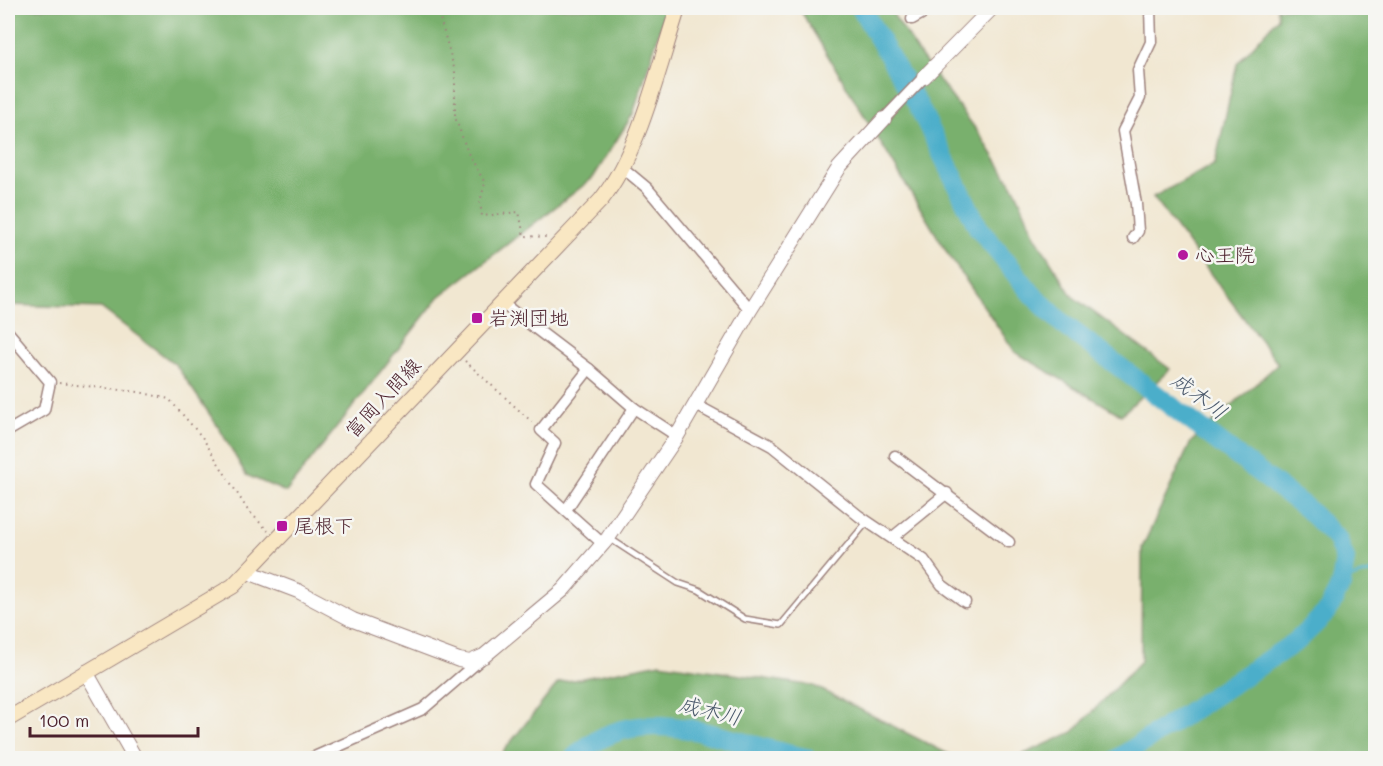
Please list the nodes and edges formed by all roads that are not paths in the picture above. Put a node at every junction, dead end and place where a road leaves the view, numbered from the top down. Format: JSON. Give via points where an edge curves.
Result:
{"nodes":[{"id":1,"x":678,"y":8,"type":"edge"},
{"id":2,"x":932,"y":8,"type":"edge"},
{"id":3,"x":992,"y":8,"type":"edge"},
{"id":4,"x":1150,"y":8,"type":"edge"},
{"id":5,"x":912,"y":19,"type":"dead end"},
{"id":6,"x":924,"y":77,"type":"joint"},
{"id":7,"x":884,"y":118,"type":"joint"},
{"id":8,"x":622,"y":168,"type":"junction"},
{"id":9,"x":1133,"y":238,"type":"dead end"},
{"id":10,"x":502,"y":303,"type":"junction"},
{"id":11,"x":750,"y":310,"type":"junction"},
{"id":12,"x":8,"y":332,"type":"edge"},
{"id":13,"x":589,"y":369,"type":"junction"},
{"id":14,"x":696,"y":405,"type":"junction"},
{"id":15,"x":634,"y":408,"type":"junction"},
{"id":16,"x":8,"y":431,"type":"edge"},
{"id":17,"x":677,"y":436,"type":"junction"},
{"id":18,"x":895,"y":456,"type":"dead end"},
{"id":19,"x":947,"y":493,"type":"junction"},
{"id":20,"x":566,"y":510,"type":"junction"},
{"id":21,"x":868,"y":521,"type":"junction"},
{"id":22,"x":893,"y":537,"type":"junction"},
{"id":23,"x":605,"y":541,"type":"junction"},
{"id":24,"x":1010,"y":542,"type":"dead end"},
{"id":25,"x":248,"y":572,"type":"junction"},
{"id":26,"x":965,"y":602,"type":"dead end"},
{"id":27,"x":484,"y":656,"type":"junction"},
{"id":28,"x":86,"y":672,"type":"junction"},
{"id":29,"x":8,"y":719,"type":"edge"},
{"id":30,"x":135,"y":759,"type":"edge"},
{"id":31,"x":312,"y":759,"type":"edge"}],
"edges":[{"from":1,"to":8,"type":"main road","name":"富岡入間線"},
{"from":2,"to":5,"type":"street"},
{"from":3,"to":6,"type":"street"},
{"from":4,"to":9,"type":"street","via":[[1151,42],[1138,70],[1140,98],[1123,131],[1136,204],[1138,231]]},
{"from":6,"to":7,"type":"street"},
{"from":7,"to":11,"type":"street","via":[[839,168]]},
{"from":8,"to":10,"type":"main road","name":"富岡入間線","via":[[601,200]]},
{"from":8,"to":11,"type":"street","via":[[647,188]]},
{"from":10,"to":13,"type":"street"},
{"from":10,"to":25,"type":"main road","name":"富岡入間線"},
{"from":11,"to":14,"type":"street"},
{"from":12,"to":16,"type":"street","via":[[50,382],[44,410]]},
{"from":13,"to":15,"type":"street"},
{"from":13,"to":20,"type":"street","via":[[541,430],[555,443],[536,483]]},
{"from":14,"to":17,"type":"street"},
{"from":14,"to":21,"type":"street","via":[[772,446]]},
{"from":15,"to":17,"type":"street"},
{"from":15,"to":20,"type":"street"},
{"from":17,"to":23,"type":"street"},
{"from":18,"to":19,"type":"street"},
{"from":19,"to":22,"type":"street"},
{"from":19,"to":24,"type":"street"},
{"from":20,"to":23,"type":"street"},
{"from":21,"to":22,"type":"street"},
{"from":21,"to":23,"type":"lane","via":[[781,625],[745,619]]},
{"from":22,"to":26,"type":"street","via":[[924,560],[942,585]]},
{"from":23,"to":27,"type":"street","via":[[563,590]]},
{"from":25,"to":27,"type":"street","via":[[298,591],[353,620],[450,657],[470,662]]},
{"from":25,"to":28,"type":"main road","name":"富岡入間線","via":[[218,596]]},
{"from":27,"to":31,"type":"street","via":[[423,709]]},
{"from":28,"to":29,"type":"main road","name":"富岡入間線"},
{"from":28,"to":30,"type":"street"}]}
